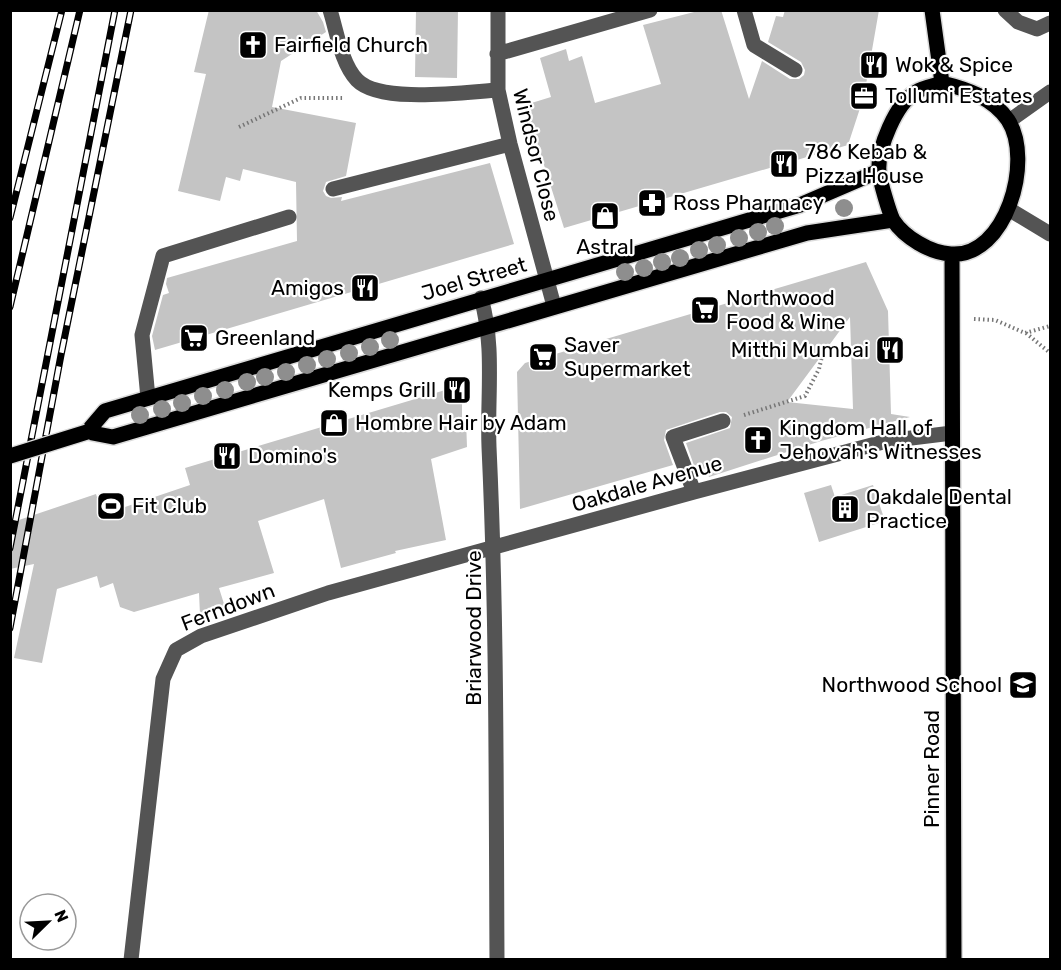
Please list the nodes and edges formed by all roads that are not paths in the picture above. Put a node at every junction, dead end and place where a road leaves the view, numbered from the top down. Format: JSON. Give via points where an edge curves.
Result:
{"nodes":[{"id":1,"x":330,"y":10,"type":"edge"},
{"id":2,"x":498,"y":10,"type":"edge"},
{"id":3,"x":650,"y":10,"type":"edge"},
{"id":4,"x":744,"y":10,"type":"edge"},
{"id":5,"x":932,"y":10,"type":"edge"},
{"id":6,"x":1005,"y":10,"type":"edge"},
{"id":7,"x":1050,"y":23,"type":"edge"},
{"id":8,"x":497,"y":54,"type":"junction"},
{"id":9,"x":795,"y":70,"type":"dead end"},
{"id":10,"x":942,"y":83,"type":"junction"},
{"id":11,"x":498,"y":90,"type":"junction"},
{"id":12,"x":1050,"y":92,"type":"edge"},
{"id":13,"x":1009,"y":121,"type":"junction"},
{"id":14,"x":510,"y":144,"type":"junction"},
{"id":15,"x":879,"y":171,"type":"junction"},
{"id":16,"x":333,"y":189,"type":"dead end"},
{"id":17,"x":1010,"y":210,"type":"junction"},
{"id":18,"x":289,"y":217,"type":"dead end"},
{"id":19,"x":893,"y":220,"type":"junction"},
{"id":20,"x":1050,"y":234,"type":"edge"},
{"id":21,"x":952,"y":255,"type":"junction"},
{"id":22,"x":547,"y":280,"type":"junction"},
{"id":23,"x":482,"y":298,"type":"junction"},
{"id":24,"x":554,"y":306,"type":"junction"},
{"id":25,"x":489,"y":325,"type":"junction"},
{"id":26,"x":148,"y":398,"type":"junction"},
{"id":27,"x":723,"y":422,"type":"road end"},
{"id":28,"x":87,"y":432,"type":"junction"},
{"id":29,"x":952,"y":433,"type":"junction"},
{"id":30,"x":10,"y":456,"type":"edge"},
{"id":31,"x":693,"y":492,"type":"junction"},
{"id":32,"x":495,"y":549,"type":"junction"},
{"id":33,"x":131,"y":960,"type":"edge"},
{"id":34,"x":497,"y":960,"type":"edge"},
{"id":35,"x":954,"y":960,"type":"edge"}],
"edges":[{"from":1,"to":11,"type":"street","via":[[348,66],[356,79],[371,90],[417,94]]},
{"from":2,"to":8,"type":"street","name":"Windsor Close"},
{"from":3,"to":8,"type":"street"},
{"from":4,"to":9,"type":"street","via":[[754,45]]},
{"from":5,"to":10,"type":"main road"},
{"from":6,"to":7,"type":"street","via":[[1018,22],[1036,29]]},
{"from":8,"to":11,"type":"street","name":"Windsor Close"},
{"from":10,"to":13,"type":"main road","via":[[968,89],[990,101]]},
{"from":10,"to":15,"type":"main road","via":[[916,92],[899,107],[887,132]]},
{"from":11,"to":14,"type":"street","name":"Windsor Close"},
{"from":12,"to":13,"type":"street"},
{"from":13,"to":17,"type":"main road","via":[[1017,146],[1016,187]]},
{"from":14,"to":16,"type":"street"},
{"from":14,"to":22,"type":"street","name":"Windsor Close"},
{"from":15,"to":19,"type":"main road"},
{"from":15,"to":22,"type":"main road","name":"Joel Street","via":[[800,206]]},
{"from":17,"to":20,"type":"street"},
{"from":17,"to":21,"type":"main road","via":[[973,249]]},
{"from":18,"to":26,"type":"street","via":[[163,256],[142,334]]},
{"from":19,"to":21,"type":"main road","via":[[914,240],[931,250]]},
{"from":19,"to":24,"type":"main road","name":"Joel Street","via":[[807,233]]},
{"from":21,"to":29,"type":"main road","name":"Pinner Road"},
{"from":22,"to":23,"type":"main road","name":"Joel Street"},
{"from":22,"to":24,"type":"street","name":"Windsor Close"},
{"from":23,"to":25,"type":"street","name":"Briarwood Drive"},
{"from":23,"to":26,"type":"main road","name":"Joel Street"},
{"from":24,"to":25,"type":"main road","name":"Joel Street"},
{"from":25,"to":28,"type":"main road","name":"Joel Street","via":[[113,437]]},
{"from":25,"to":32,"type":"street","name":"Briarwood Drive","via":[[489,444]]},
{"from":26,"to":28,"type":"main road","name":"Joel Street","via":[[105,411]]},
{"from":27,"to":31,"type":"street","via":[[673,437]]},
{"from":28,"to":30,"type":"main road","name":"Joel Street","bridge":true},
{"from":29,"to":31,"type":"street","name":"Oakdale Avenue","via":[[887,441]]},
{"from":29,"to":35,"type":"main road","name":"Pinner Road"},
{"from":31,"to":32,"type":"street","name":"Oakdale Avenue"},
{"from":32,"to":33,"type":"street","name":"Ferndown","via":[[328,593],[201,636],[176,650],[163,679]]},
{"from":32,"to":34,"type":"street","name":"Briarwood Drive"}]}
